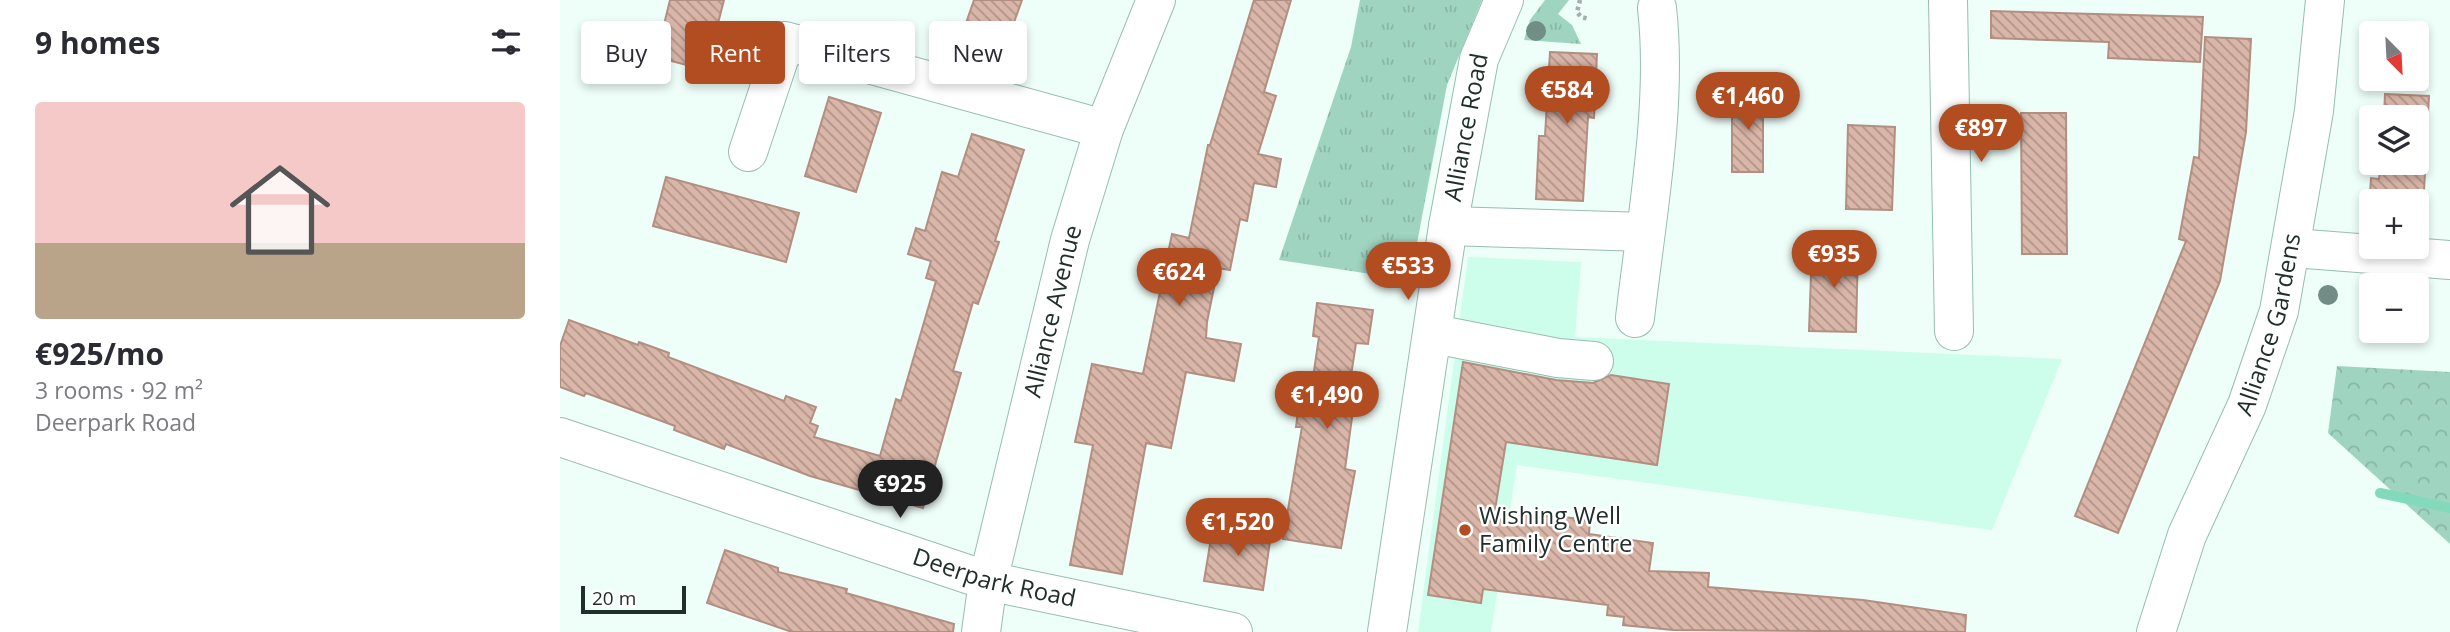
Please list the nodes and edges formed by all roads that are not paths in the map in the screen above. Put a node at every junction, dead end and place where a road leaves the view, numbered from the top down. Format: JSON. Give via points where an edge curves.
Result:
{"nodes":[{"id":1,"x":1156,"y":0,"type":"edge"},
{"id":2,"x":1504,"y":0,"type":"edge"},
{"id":3,"x":1948,"y":0,"type":"edge"},
{"id":4,"x":2325,"y":0,"type":"edge"},
{"id":5,"x":1657,"y":8,"type":"dead end"},
{"id":6,"x":1104,"y":129,"type":"junction"},
{"id":7,"x":748,"y":152,"type":"dead end"},
{"id":8,"x":1448,"y":226,"type":"junction"},
{"id":9,"x":1645,"y":232,"type":"junction"},
{"id":10,"x":2293,"y":248,"type":"junction"},
{"id":11,"x":2450,"y":260,"type":"edge"},
{"id":12,"x":1635,"y":318,"type":"dead end"},
{"id":13,"x":1954,"y":331,"type":"dead end"},
{"id":14,"x":1434,"y":334,"type":"junction"},
{"id":15,"x":1594,"y":361,"type":"dead end"},
{"id":16,"x":560,"y":437,"type":"edge"},
{"id":17,"x":988,"y":581,"type":"junction"},
{"id":18,"x":981,"y":632,"type":"edge"},
{"id":19,"x":1233,"y":632,"type":"edge"},
{"id":20,"x":1387,"y":632,"type":"edge"},
{"id":21,"x":2156,"y":632,"type":"edge"}],
"edges":[{"from":1,"to":6,"type":"street","name":"Alliance Avenue"},
{"from":2,"to":8,"type":"street","name":"Alliance Road","via":[[1479,59]]},
{"from":3,"to":13,"type":"street"},
{"from":4,"to":10,"type":"street","name":"Alliance Gardens"},
{"from":5,"to":9,"type":"street","via":[[1658,107]]},
{"from":6,"to":7,"type":"street","via":[[785,41]]},
{"from":6,"to":17,"type":"street","name":"Alliance Avenue","via":[[1070,240]]},
{"from":8,"to":9,"type":"street"},
{"from":8,"to":14,"type":"street","name":"Alliance Road"},
{"from":9,"to":12,"type":"street"},
{"from":10,"to":11,"type":"street"},
{"from":10,"to":21,"type":"street","name":"Alliance Gardens","via":[[2280,311],[2255,382],[2187,535]]},
{"from":14,"to":15,"type":"street"},
{"from":14,"to":20,"type":"street","name":"Alliance Road"},
{"from":16,"to":17,"type":"street","name":"Deerpark Road"},
{"from":17,"to":18,"type":"street","name":"Alliance Avenue"},
{"from":17,"to":19,"type":"street","name":"Deerpark Road"}]}
